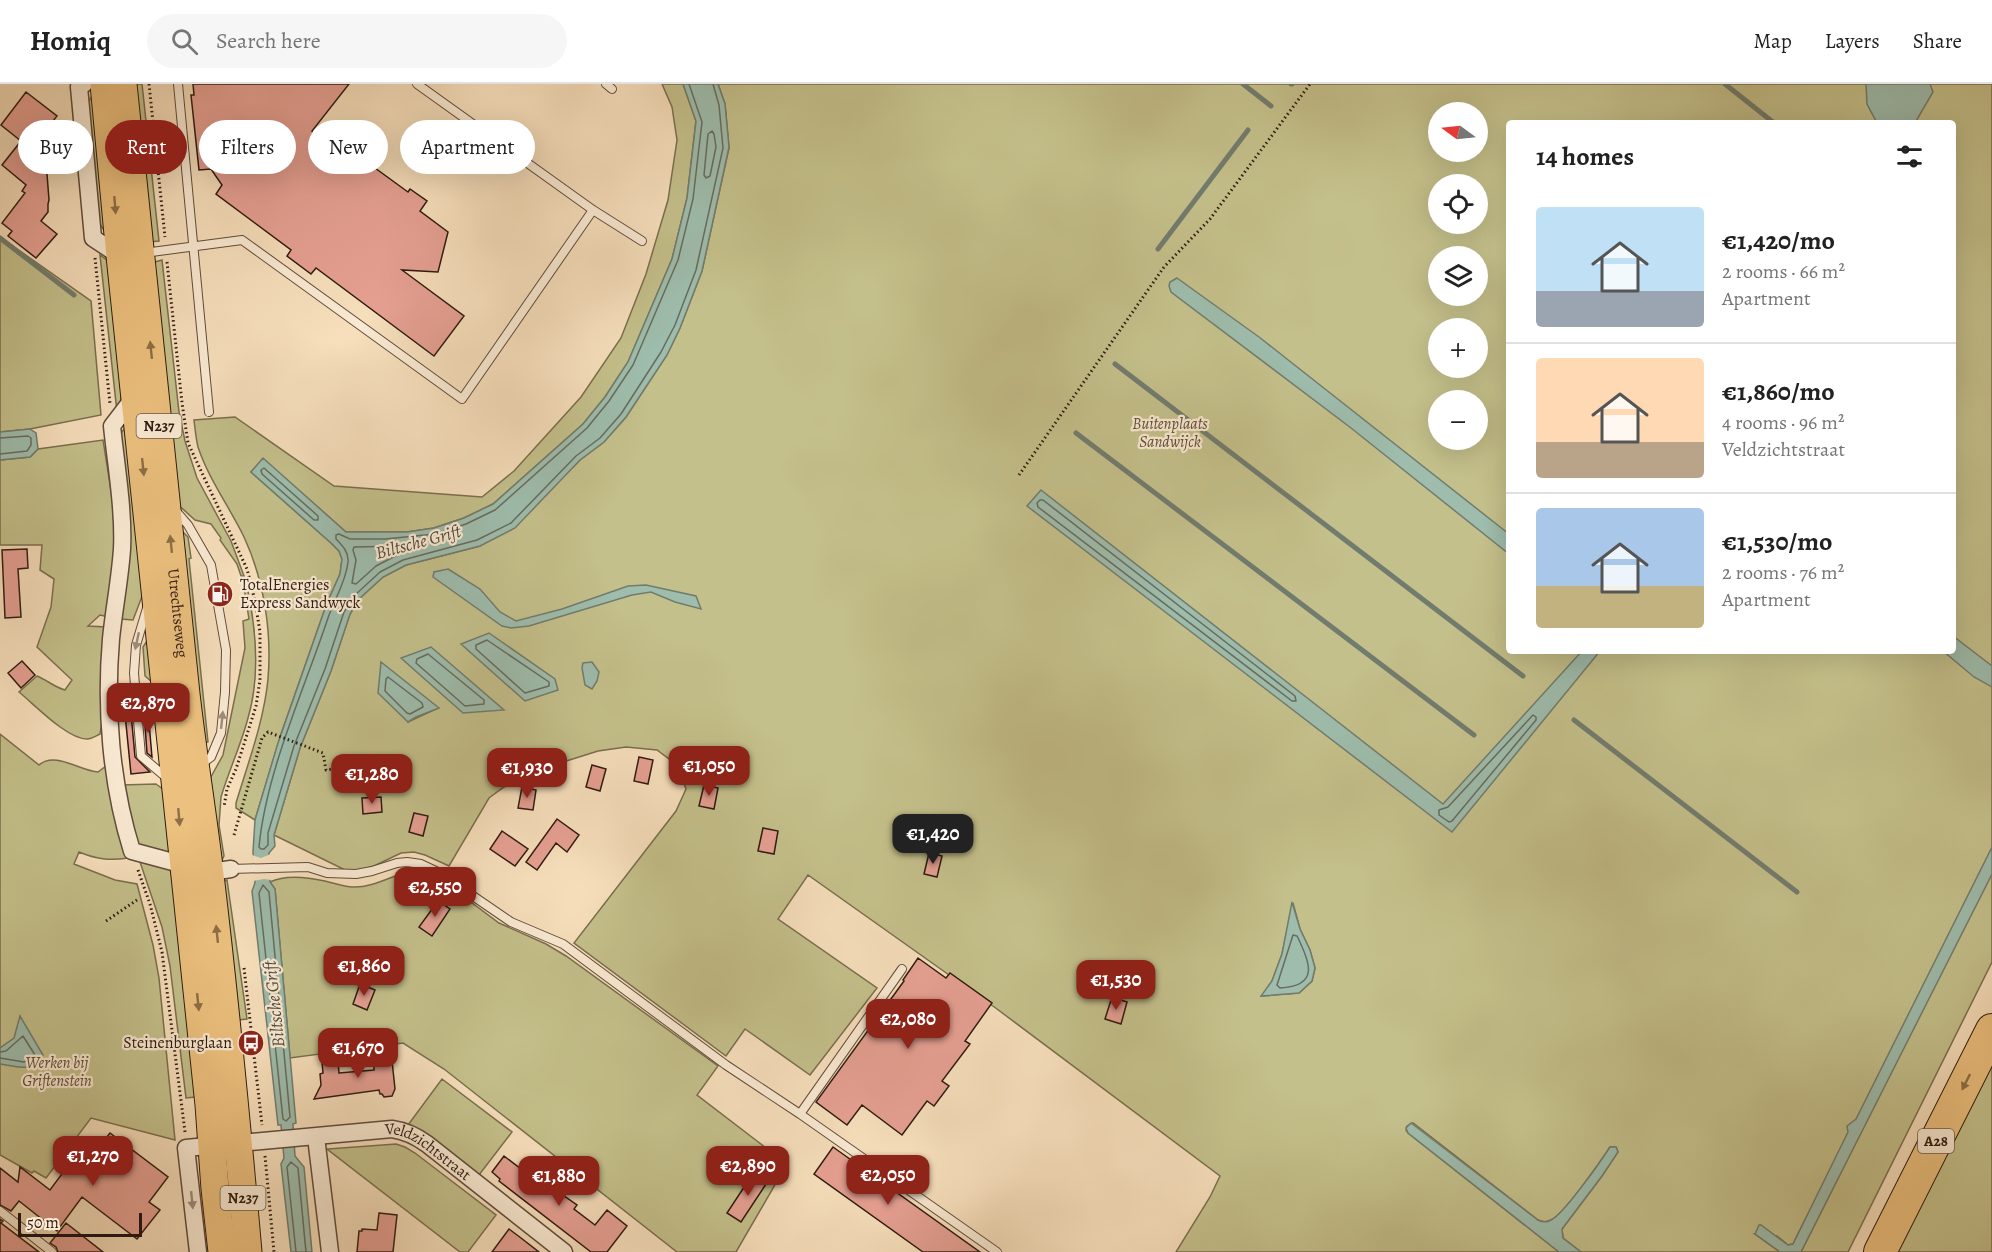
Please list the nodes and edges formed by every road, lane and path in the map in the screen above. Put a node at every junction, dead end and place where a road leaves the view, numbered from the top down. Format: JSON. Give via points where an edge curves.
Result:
{"nodes":[{"id":1,"x":84,"y":84,"type":"edge"},
{"id":2,"x":104,"y":84,"type":"edge"},
{"id":3,"x":123,"y":84,"type":"edge"},
{"id":4,"x":178,"y":84,"type":"edge"},
{"id":5,"x":417,"y":84,"type":"edge"},
{"id":6,"x":1310,"y":84,"type":"edge"},
{"id":7,"x":593,"y":210,"type":"junction"},
{"id":8,"x":93,"y":238,"type":"junction"},
{"id":9,"x":642,"y":241,"type":"dead end"},
{"id":10,"x":194,"y":246,"type":"junction"},
{"id":11,"x":130,"y":255,"type":"junction"},
{"id":12,"x":135,"y":396,"type":"junction"},
{"id":13,"x":209,"y":412,"type":"dead end"},
{"id":14,"x":112,"y":426,"type":"junction"},
{"id":15,"x":1019,"y":475,"type":"dead end"},
{"id":16,"x":166,"y":499,"type":"junction"},
{"id":17,"x":355,"y":766,"type":"dead end"},
{"id":18,"x":185,"y":777,"type":"junction"},
{"id":19,"x":234,"y":835,"type":"dead end"},
{"id":20,"x":132,"y":850,"type":"junction"},
{"id":21,"x":184,"y":865,"type":"junction"},
{"id":22,"x":220,"y":871,"type":"junction"},
{"id":23,"x":136,"y":900,"type":"dead end"},
{"id":24,"x":106,"y":921,"type":"dead end"},
{"id":25,"x":902,"y":969,"type":"dead end"},
{"id":26,"x":1992,"y":1030,"type":"edge"},
{"id":27,"x":800,"y":1114,"type":"junction"},
{"id":28,"x":316,"y":1137,"type":"junction"},
{"id":29,"x":246,"y":1143,"type":"junction"},
{"id":30,"x":0,"y":1211,"type":"edge"},
{"id":31,"x":52,"y":1252,"type":"edge"},
{"id":32,"x":198,"y":1252,"type":"edge"},
{"id":33,"x":222,"y":1252,"type":"edge"},
{"id":34,"x":248,"y":1252,"type":"edge"},
{"id":35,"x":274,"y":1252,"type":"edge"},
{"id":36,"x":330,"y":1252,"type":"edge"},
{"id":37,"x":564,"y":1252,"type":"edge"},
{"id":38,"x":997,"y":1252,"type":"edge"},
{"id":39,"x":1880,"y":1252,"type":"edge"}],
"edges":[{"from":1,"to":8,"type":"street","via":[[79,87]]},
{"from":2,"to":11,"type":"main road","name":"Utrechtseweg","number":"N237","one_way":true},
{"from":3,"to":11,"type":"main road","name":"Utrechtseweg","number":"N237"},
{"from":4,"to":10,"type":"lane"},
{"from":5,"to":7,"type":"lane"},
{"from":6,"to":15,"type":"path","via":[[1210,219],[1164,267]]},
{"from":7,"to":9,"type":"lane"},
{"from":7,"to":10,"type":"lane","via":[[462,399],[243,240]]},
{"from":8,"to":11,"type":"street"},
{"from":8,"to":14,"type":"path"},
{"from":10,"to":11,"type":"lane"},
{"from":10,"to":13,"type":"lane"},
{"from":11,"to":12,"type":"main road","name":"Utrechtseweg","number":"N237"},
{"from":16,"to":11,"type":"main road","name":"Utrechtseweg","number":"N237","one_way":true},
{"from":12,"to":14,"type":"street"},
{"from":12,"to":18,"type":"main road","name":"Utrechtseweg","number":"N237","one_way":true,"via":[[155,585]]},
{"from":14,"to":20,"type":"street","via":[[122,548],[109,693],[119,797]]},
{"from":18,"to":16,"type":"main road","name":"Utrechtseweg","number":"N237","one_way":true},
{"from":18,"to":16,"type":"lane","one_way":true,"via":[[211,757],[220,733],[226,650],[211,565],[188,525]]},
{"from":17,"to":19,"type":"path","via":[[326,770],[323,753],[268,732],[262,738]]},
{"from":18,"to":21,"type":"main road","name":"Utrechtseweg","number":"N237","one_way":true},
{"from":18,"to":22,"type":"main road","name":"Utrechtseweg","number":"N237"},
{"from":20,"to":21,"type":"street"},
{"from":20,"to":29,"type":"path","via":[[162,952]]},
{"from":21,"to":29,"type":"main road","name":"Utrechtseweg","number":"N237","one_way":true},
{"from":22,"to":27,"type":"lane","via":[[308,867],[338,874],[372,871],[397,863],[421,864],[511,922],[563,944],[726,1065]]},
{"from":29,"to":22,"type":"main road","name":"Utrechtseweg","number":"N237","one_way":true},
{"from":23,"to":24,"type":"path"},
{"from":25,"to":27,"type":"lane"},
{"from":26,"to":39,"type":"highway","number":"A28","one_way":true},
{"from":27,"to":38,"type":"lane"},
{"from":28,"to":29,"type":"street","name":"Veldzichtstraat"},
{"from":28,"to":36,"type":"street"},
{"from":28,"to":37,"type":"street","name":"Veldzichtstraat","via":[[392,1129],[415,1136]]},
{"from":29,"to":32,"type":"street","name":"Utrechtseweg","one_way":true},
{"from":29,"to":33,"type":"main road","name":"Utrechtseweg","number":"N237"},
{"from":29,"to":34,"type":"main road","name":"Utrechtseweg","number":"N237"},
{"from":29,"to":35,"type":"path"},
{"from":30,"to":31,"type":"lane"}]}
